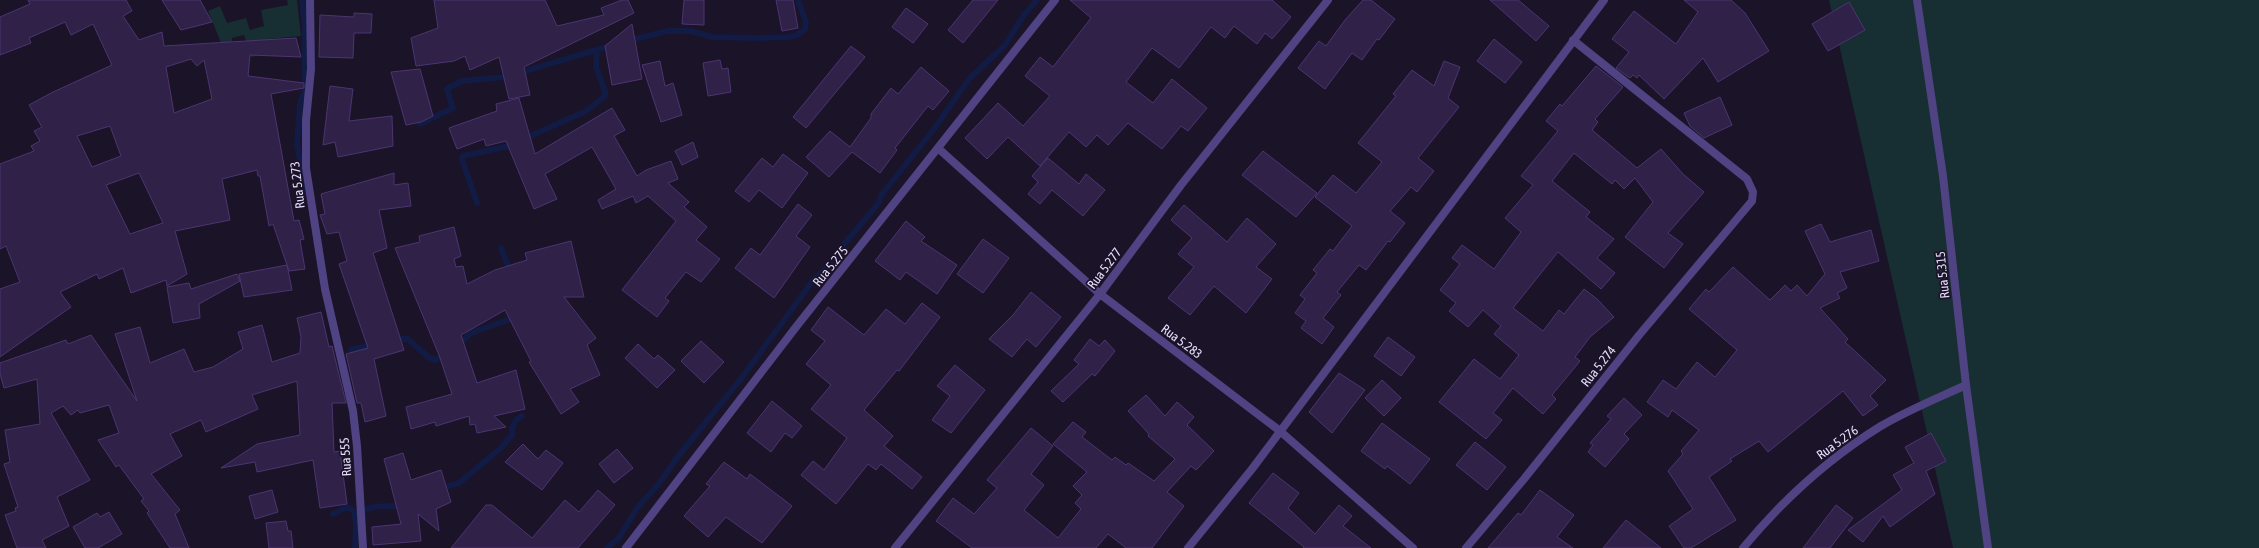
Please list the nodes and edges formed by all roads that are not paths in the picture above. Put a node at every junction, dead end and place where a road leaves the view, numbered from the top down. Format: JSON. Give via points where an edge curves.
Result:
{"nodes":[{"id":1,"x":310,"y":0,"type":"edge"},
{"id":2,"x":1055,"y":0,"type":"edge"},
{"id":3,"x":1328,"y":0,"type":"edge"},
{"id":4,"x":1604,"y":0,"type":"edge"},
{"id":5,"x":1917,"y":0,"type":"edge"},
{"id":6,"x":1573,"y":40,"type":"junction"},
{"id":7,"x":939,"y":148,"type":"junction"},
{"id":8,"x":1100,"y":294,"type":"junction"},
{"id":9,"x":343,"y":365,"type":"joint"},
{"id":10,"x":1966,"y":385,"type":"junction"},
{"id":11,"x":1280,"y":431,"type":"junction"},
{"id":12,"x":363,"y":548,"type":"edge"},
{"id":13,"x":626,"y":548,"type":"edge"},
{"id":14,"x":896,"y":548,"type":"edge"},
{"id":15,"x":1188,"y":548,"type":"edge"},
{"id":16,"x":1413,"y":548,"type":"edge"},
{"id":17,"x":1466,"y":548,"type":"edge"},
{"id":18,"x":1744,"y":548,"type":"edge"},
{"id":19,"x":1988,"y":548,"type":"edge"}],
"edges":[{"from":1,"to":9,"type":"street","name":"Rua 5.273","via":[[311,69],[306,120],[306,168],[325,289]]},
{"from":2,"to":7,"type":"street","name":"Rua 5.275"},
{"from":3,"to":8,"type":"street","name":"Rua 5.277","via":[[1181,184]]},
{"from":4,"to":6,"type":"street"},
{"from":5,"to":10,"type":"street","name":"Rua 5.315","via":[[1943,176]]},
{"from":6,"to":11,"type":"street"},
{"from":6,"to":17,"type":"street","name":"Rua 5.274","via":[[1747,180],[1752,192],[1752,201]]},
{"from":7,"to":8,"type":"street","name":"Rua 5.283"},
{"from":7,"to":13,"type":"street","name":"Rua 5.275","via":[[791,333]]},
{"from":8,"to":11,"type":"street","name":"Rua 5.283"},
{"from":8,"to":14,"type":"street","name":"Rua 5.277"},
{"from":9,"to":12,"type":"street","name":"Rua 555","via":[[353,411],[357,446]]},
{"from":10,"to":18,"type":"street","name":"Rua 5.276","via":[[1882,425],[1849,447],[1817,472]]},
{"from":10,"to":19,"type":"street","name":"Rua 5.315"},
{"from":11,"to":15,"type":"street"},
{"from":11,"to":16,"type":"street","name":"Rua 5.283"}]}
